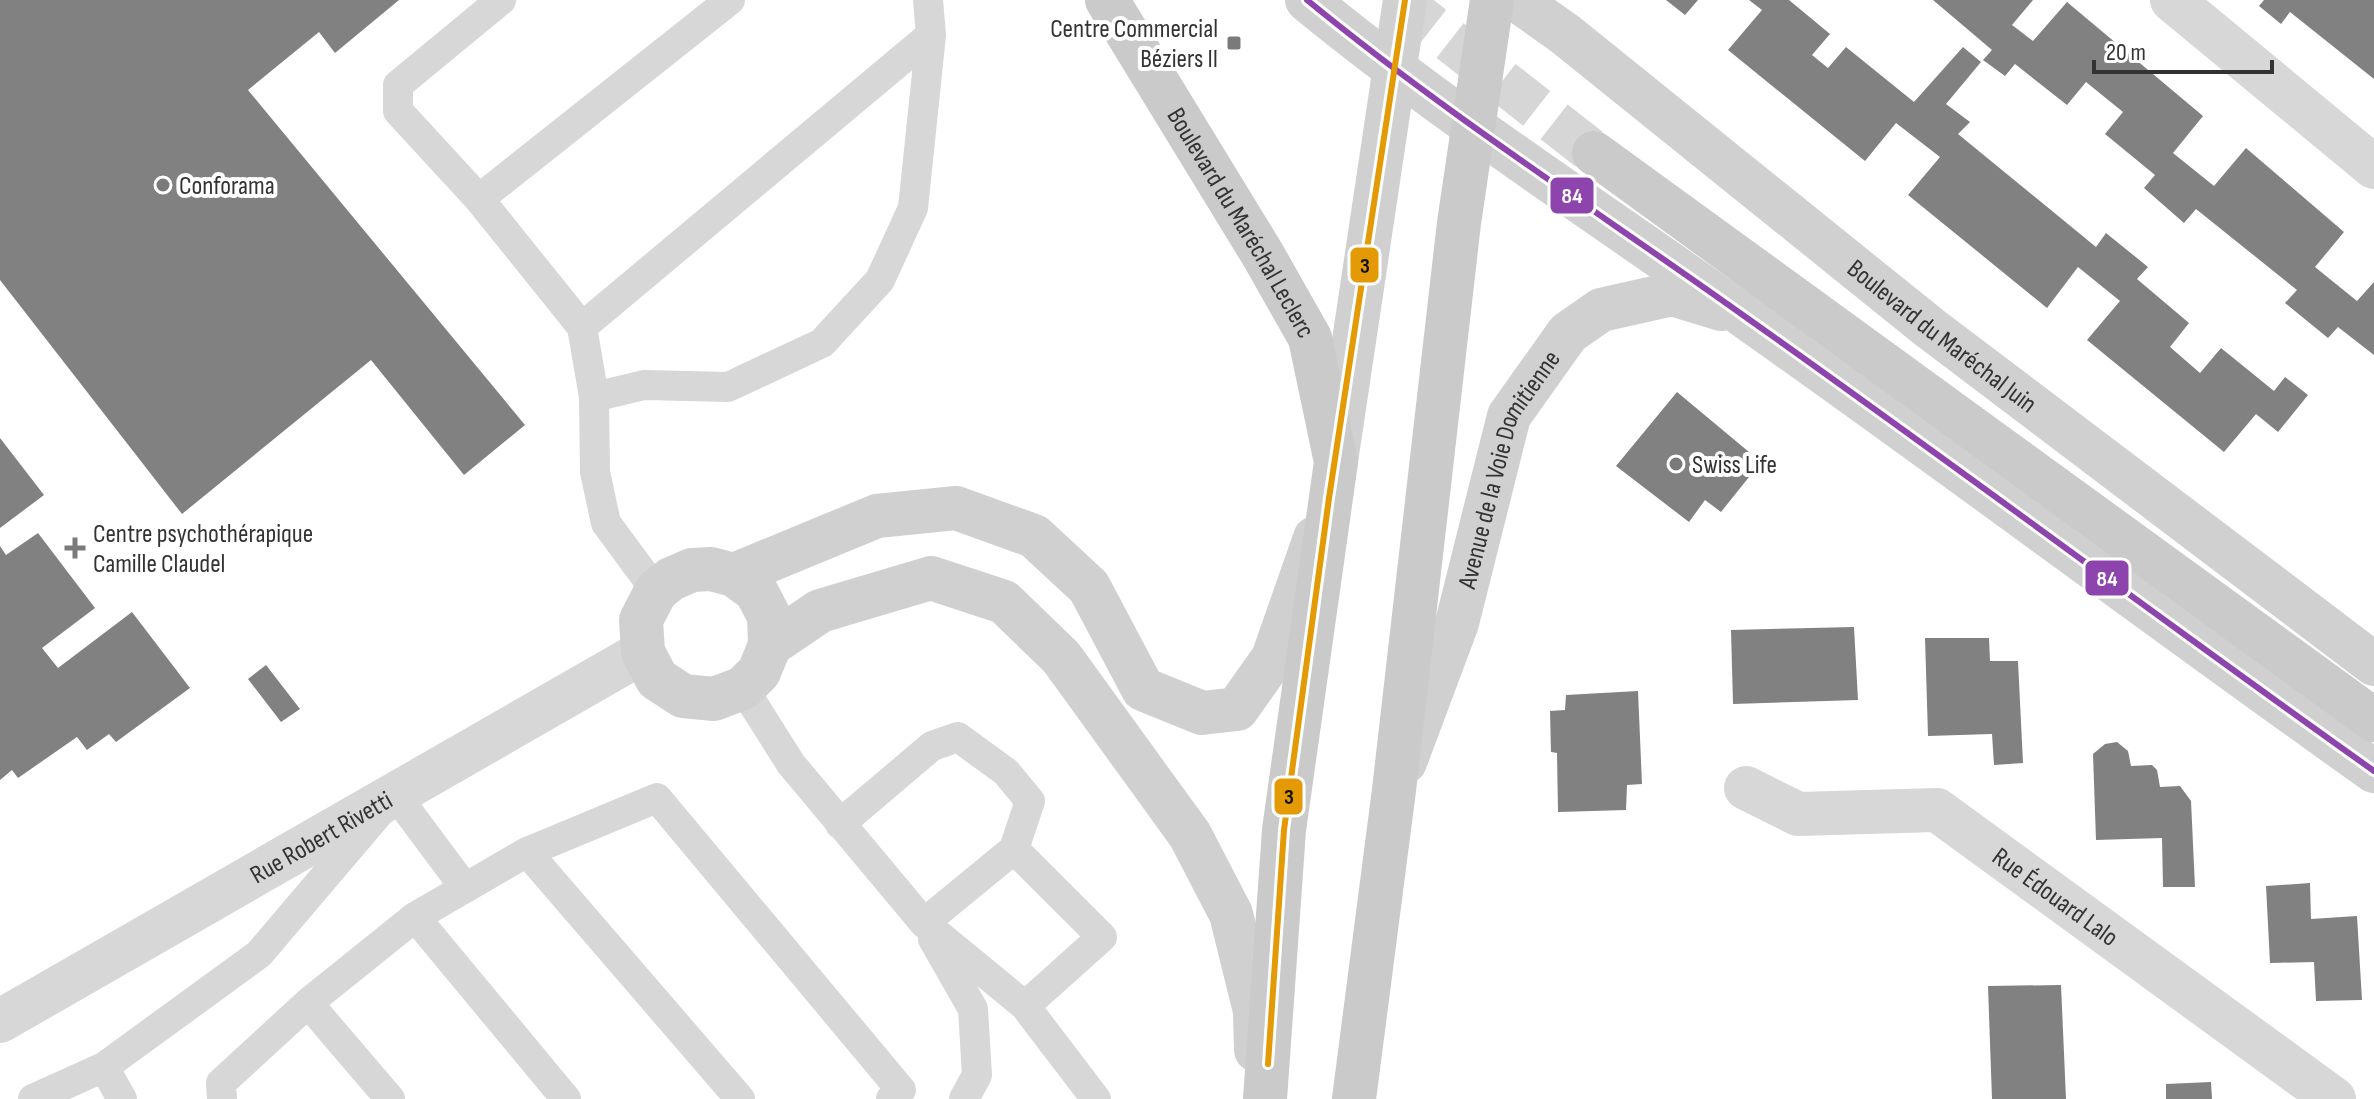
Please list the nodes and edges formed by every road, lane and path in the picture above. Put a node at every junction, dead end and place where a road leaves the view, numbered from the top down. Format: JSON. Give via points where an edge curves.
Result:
{"nodes":[{"id":1,"x":501,"y":0,"type":"edge"},
{"id":2,"x":730,"y":0,"type":"edge"},
{"id":3,"x":928,"y":0,"type":"edge"},
{"id":4,"x":1107,"y":0,"type":"edge"},
{"id":5,"x":1307,"y":0,"type":"edge"},
{"id":6,"x":1405,"y":0,"type":"edge"},
{"id":7,"x":1492,"y":0,"type":"edge"},
{"id":8,"x":1517,"y":0,"type":"edge"},
{"id":9,"x":2172,"y":0,"type":"edge"},
{"id":10,"x":931,"y":35,"type":"junction"},
{"id":11,"x":1396,"y":69,"type":"junction"},
{"id":12,"x":1474,"y":127,"type":"junction"},
{"id":13,"x":1594,"y":153,"type":"tunnel mouth"},
{"id":14,"x":2374,"y":167,"type":"edge"},
{"id":15,"x":479,"y":199,"type":"junction"},
{"id":16,"x":1747,"y":318,"type":"junction"},
{"id":17,"x":582,"y":327,"type":"junction"},
{"id":18,"x":594,"y":397,"type":"junction"},
{"id":19,"x":1333,"y":480,"type":"junction"},
{"id":20,"x":734,"y":575,"type":"junction"},
{"id":21,"x":656,"y":591,"type":"junction"},
{"id":22,"x":770,"y":645,"type":"junction"},
{"id":23,"x":643,"y":652,"type":"junction"},
{"id":24,"x":2374,"y":664,"type":"edge"},
{"id":25,"x":743,"y":688,"type":"junction"},
{"id":26,"x":2374,"y":720,"type":"edge"},
{"id":27,"x":2374,"y":771,"type":"edge"},
{"id":28,"x":1746,"y":788,"type":"dead end"},
{"id":29,"x":1394,"y":790,"type":"junction"},
{"id":30,"x":395,"y":794,"type":"junction"},
{"id":31,"x":840,"y":824,"type":"junction"},
{"id":32,"x":1014,"y":849,"type":"junction"},
{"id":33,"x":527,"y":852,"type":"junction"},
{"id":34,"x":465,"y":888,"type":"junction"},
{"id":35,"x":415,"y":917,"type":"junction"},
{"id":36,"x":924,"y":923,"type":"junction"},
{"id":37,"x":308,"y":1003,"type":"junction"},
{"id":38,"x":1025,"y":1006,"type":"junction"},
{"id":39,"x":0,"y":1021,"type":"edge"},
{"id":40,"x":104,"y":1067,"type":"junction"},
{"id":41,"x":33,"y":1099,"type":"edge"},
{"id":42,"x":122,"y":1099,"type":"edge"},
{"id":43,"x":222,"y":1099,"type":"edge"},
{"id":44,"x":390,"y":1099,"type":"edge"},
{"id":45,"x":566,"y":1099,"type":"edge"},
{"id":46,"x":740,"y":1099,"type":"edge"},
{"id":47,"x":891,"y":1099,"type":"edge"},
{"id":48,"x":964,"y":1099,"type":"edge"},
{"id":49,"x":1096,"y":1099,"type":"edge"},
{"id":50,"x":1257,"y":1099,"type":"edge"},
{"id":51,"x":1265,"y":1099,"type":"edge"},
{"id":52,"x":1354,"y":1099,"type":"edge"},
{"id":53,"x":2334,"y":1099,"type":"edge"}],
"edges":[{"from":1,"to":15,"type":"lane","via":[[398,85],[398,111]]},
{"from":2,"to":15,"type":"lane"},
{"from":3,"to":10,"type":"lane"},
{"from":4,"to":19,"type":"main road","name":"Boulevard du Maréchal Leclerc","via":[[1310,338]]},
{"from":5,"to":11,"type":"street"},
{"from":6,"to":11,"type":"street"},
{"from":7,"to":12,"type":"main road","name":"Avenue de la Voie Domitienne"},
{"from":8,"to":24,"type":"street","name":"Boulevard du Maréchal Juin","via":[[1930,328]]},
{"from":9,"to":14,"type":"street"},
{"from":10,"to":17,"type":"lane"},
{"from":10,"to":18,"type":"lane","via":[[913,208],[880,280],[822,343],[728,387],[644,385]]},
{"from":11,"to":12,"type":"street"},
{"from":11,"to":19,"type":"street"},
{"from":12,"to":16,"type":"street"},
{"from":12,"to":29,"type":"main road","name":"Avenue de la Voie Domitienne"},
{"from":13,"to":26,"type":"main road","name":"Boulevard du Maréchal Juin"},
{"from":15,"to":17,"type":"lane"},
{"from":16,"to":27,"type":"street"},
{"from":16,"to":29,"type":"street","name":"Avenue de la Voie Domitienne","via":[[1672,294],[1601,310],[1568,333],[1509,416],[1457,623]]},
{"from":17,"to":18,"type":"lane"},
{"from":18,"to":21,"type":"lane","via":[[595,472],[606,523]]},
{"from":19,"to":20,"type":"street","via":[[1273,658],[1237,709],[1202,713],[1143,689],[1089,587],[1034,536],[956,508],[877,516]]},
{"from":19,"to":51,"type":"main road","via":[[1284,830]]},
{"from":20,"to":21,"type":"street","via":[[692,570]]},
{"from":20,"to":22,"type":"street","via":[[756,591],[769,616]]},
{"from":21,"to":23,"type":"street","via":[[641,620]]},
{"from":22,"to":25,"type":"street","via":[[759,672]]},
{"from":22,"to":50,"type":"street","via":[[820,611],[931,578],[1004,602],[1061,657],[1190,835],[1231,914],[1255,1011]]},
{"from":23,"to":25,"type":"street","via":[[657,679],[683,696],[714,699]]},
{"from":23,"to":30,"type":"street","name":"Rue Robert Rivetti"},
{"from":25,"to":31,"type":"lane","via":[[791,764]]},
{"from":28,"to":53,"type":"street","name":"Rue Édouard Lalo","via":[[1798,814],[1937,810]]},
{"from":29,"to":52,"type":"main road","name":"Avenue de la Voie Domitienne"},
{"from":30,"to":34,"type":"lane"},
{"from":30,"to":39,"type":"street","name":"Rue Robert Rivetti"},
{"from":30,"to":40,"type":"lane","via":[[259,954]]},
{"from":31,"to":32,"type":"lane","via":[[932,746],[958,737],[1006,772],[1030,801]]},
{"from":31,"to":36,"type":"lane"},
{"from":32,"to":36,"type":"lane"},
{"from":32,"to":38,"type":"lane","via":[[1102,937]]},
{"from":33,"to":34,"type":"lane"},
{"from":33,"to":46,"type":"lane"},
{"from":33,"to":47,"type":"lane","via":[[657,798],[901,1090]]},
{"from":34,"to":35,"type":"lane"},
{"from":35,"to":37,"type":"lane"},
{"from":35,"to":45,"type":"lane"},
{"from":36,"to":38,"type":"lane"},
{"from":36,"to":48,"type":"lane","via":[[973,1009],[977,1075]]},
{"from":37,"to":43,"type":"lane","via":[[221,1083]]},
{"from":37,"to":44,"type":"lane"},
{"from":38,"to":49,"type":"lane"},
{"from":40,"to":41,"type":"lane"},
{"from":40,"to":42,"type":"lane"}]}
